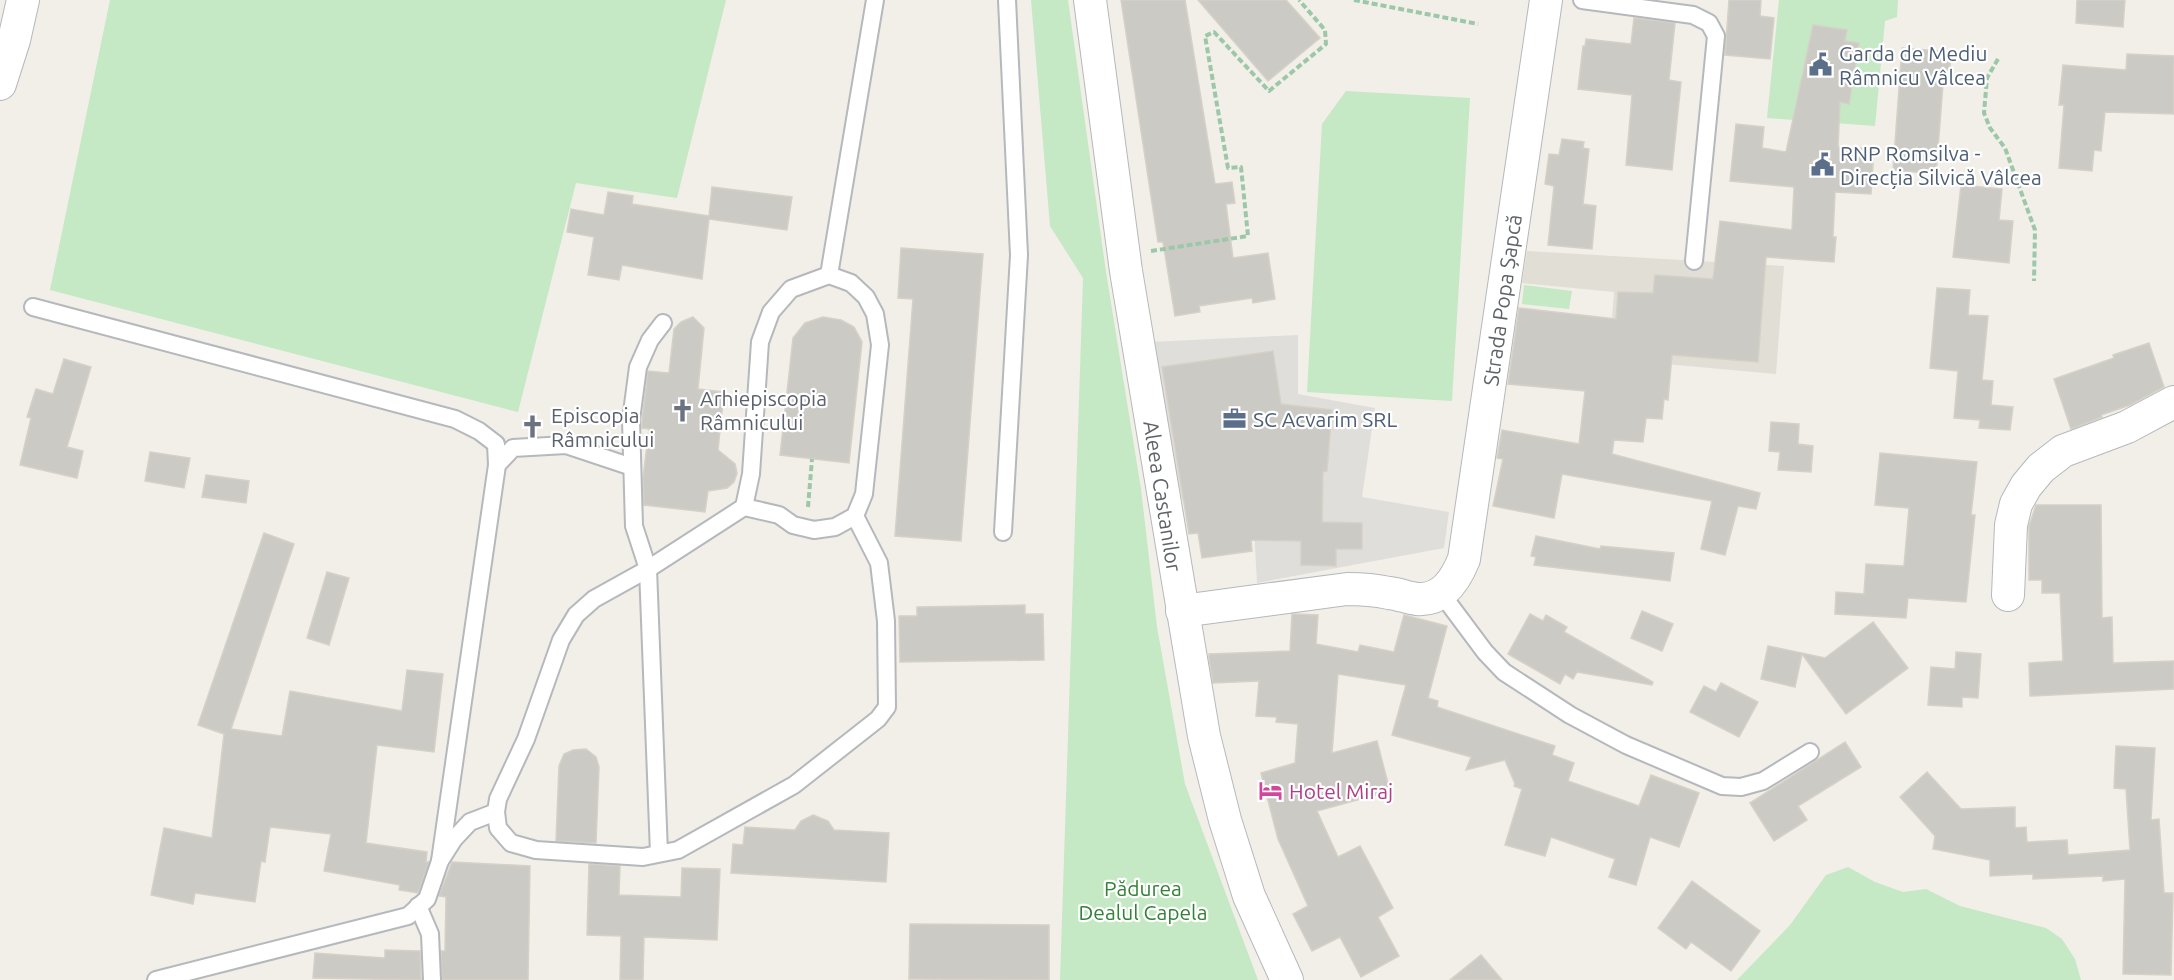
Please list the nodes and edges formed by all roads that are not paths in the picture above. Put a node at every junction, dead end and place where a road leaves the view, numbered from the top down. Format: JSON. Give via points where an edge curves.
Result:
{"nodes":[{"id":1,"x":23,"y":0,"type":"edge"},
{"id":2,"x":875,"y":0,"type":"edge"},
{"id":3,"x":1007,"y":0,"type":"edge"},
{"id":4,"x":1090,"y":0,"type":"edge"},
{"id":5,"x":1546,"y":0,"type":"edge"},
{"id":6,"x":1582,"y":0,"type":"edge"},
{"id":7,"x":0,"y":84,"type":"edge"},
{"id":8,"x":1694,"y":261,"type":"dead end"},
{"id":9,"x":829,"y":275,"type":"junction"},
{"id":10,"x":33,"y":307,"type":"dead end"},
{"id":11,"x":663,"y":323,"type":"dead end"},
{"id":12,"x":2174,"y":402,"type":"edge"},
{"id":13,"x":497,"y":465,"type":"junction"},
{"id":14,"x":632,"y":467,"type":"junction"},
{"id":15,"x":744,"y":507,"type":"junction"},
{"id":16,"x":855,"y":516,"type":"junction"},
{"id":17,"x":1003,"y":532,"type":"dead end"},
{"id":18,"x":648,"y":569,"type":"junction"},
{"id":19,"x":1441,"y":593,"type":"junction"},
{"id":20,"x":2008,"y":595,"type":"dead end"},
{"id":21,"x":1182,"y":612,"type":"junction"},
{"id":22,"x":1810,"y":752,"type":"dead end"},
{"id":23,"x":496,"y":812,"type":"junction"},
{"id":24,"x":659,"y":854,"type":"junction"},
{"id":25,"x":440,"y":861,"type":"junction"},
{"id":26,"x":418,"y":906,"type":"junction"},
{"id":27,"x":156,"y":980,"type":"edge"},
{"id":28,"x":432,"y":980,"type":"edge"},
{"id":29,"x":1287,"y":980,"type":"edge"}],
"edges":[{"from":1,"to":7,"type":"street"},
{"from":2,"to":9,"type":"lane"},
{"from":3,"to":17,"type":"lane","via":[[1019,255]]},
{"from":4,"to":21,"type":"street","name":"Aleea Castanilor","via":[[1126,271]]},
{"from":5,"to":19,"type":"street","name":"Strada Popa Șapcă","via":[[1464,559]]},
{"from":6,"to":8,"type":"lane","via":[[1693,15],[1709,23],[1716,36]]},
{"from":9,"to":15,"type":"lane","via":[[791,289],[771,312],[760,342],[751,474]]},
{"from":9,"to":16,"type":"lane","via":[[851,283],[866,297],[875,314],[880,345],[864,494]]},
{"from":10,"to":13,"type":"lane","via":[[455,419],[496,444]]},
{"from":11,"to":14,"type":"lane","via":[[638,367],[631,420]]},
{"from":12,"to":20,"type":"street","via":[[2127,427],[2063,451],[2041,468],[2016,504],[2011,525]]},
{"from":13,"to":14,"type":"lane","via":[[513,448],[566,445]]},
{"from":13,"to":25,"type":"lane"},
{"from":14,"to":18,"type":"lane","via":[[634,526]]},
{"from":15,"to":16,"type":"lane","via":[[778,515],[794,525],[814,530],[835,527]]},
{"from":15,"to":18,"type":"lane"},
{"from":16,"to":24,"type":"lane","via":[[879,562],[886,621],[887,707],[878,719],[794,785],[678,850]]},
{"from":18,"to":23,"type":"lane","via":[[594,599],[576,615],[561,640]]},
{"from":18,"to":24,"type":"lane"},
{"from":19,"to":21,"type":"street","via":[[1419,599],[1347,589]]},
{"from":19,"to":22,"type":"lane","via":[[1504,672],[1570,715],[1626,745],[1722,786],[1741,787],[1764,781]]},
{"from":21,"to":29,"type":"street","name":"Aleea Castanilor","via":[[1204,736],[1225,820],[1249,896]]},
{"from":23,"to":24,"type":"lane","via":[[498,828],[511,843],[536,850],[643,857]]},
{"from":23,"to":25,"type":"lane","via":[[470,822]]},
{"from":25,"to":26,"type":"lane","via":[[426,899]]},
{"from":26,"to":27,"type":"lane","via":[[408,916]]},
{"from":26,"to":28,"type":"lane","via":[[430,934]]}]}
